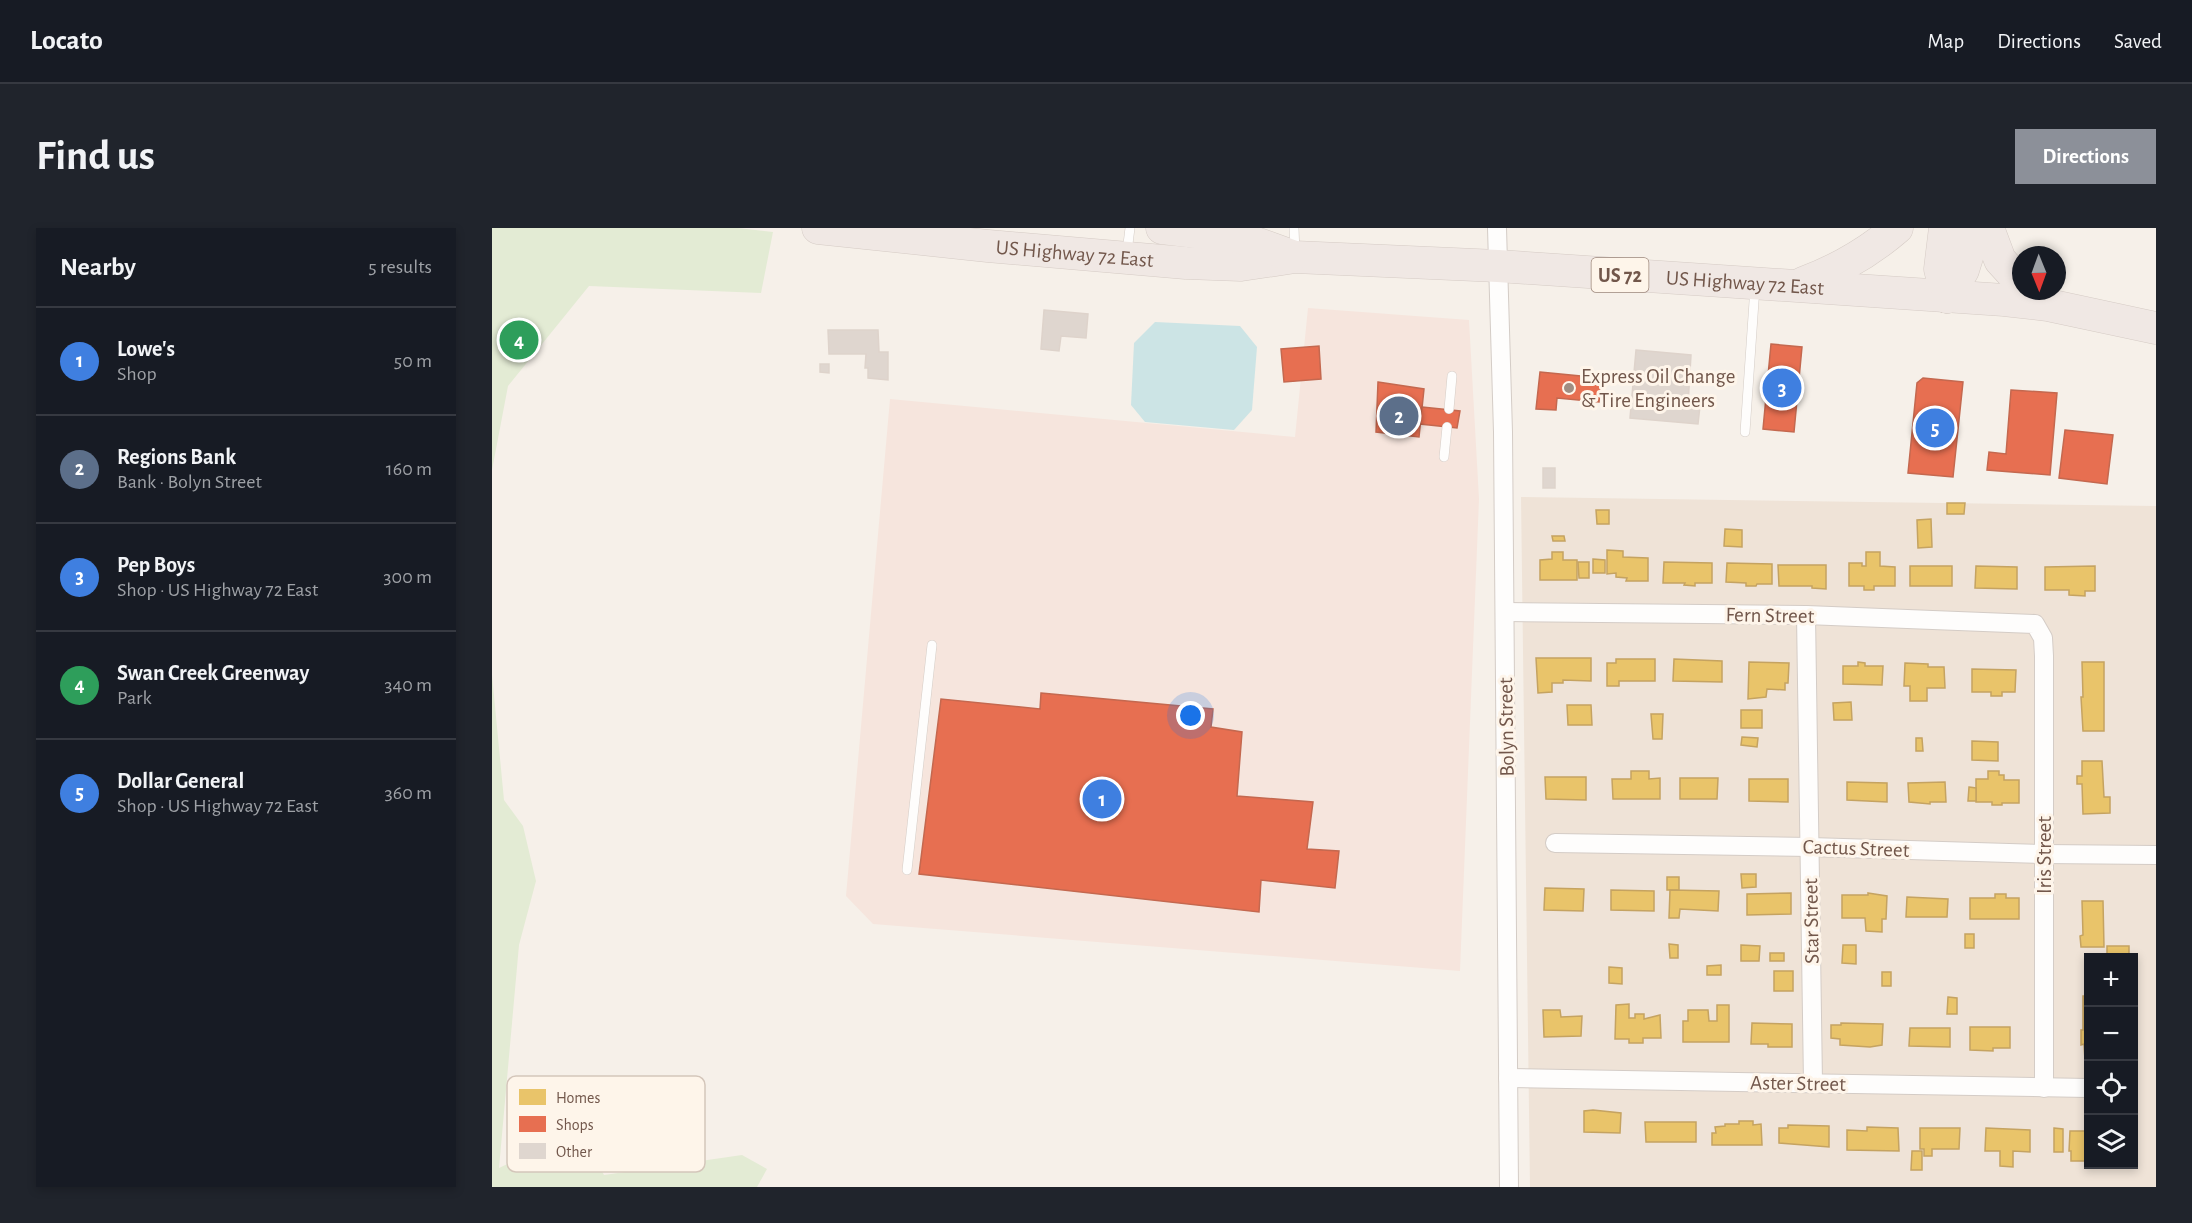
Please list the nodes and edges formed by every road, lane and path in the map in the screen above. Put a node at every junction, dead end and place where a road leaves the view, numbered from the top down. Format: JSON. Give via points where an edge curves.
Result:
{"nodes":[{"id":1,"x":818,"y":228,"type":"edge"},
{"id":2,"x":1162,"y":228,"type":"edge"},
{"id":3,"x":1497,"y":228,"type":"edge"},
{"id":4,"x":1897,"y":228,"type":"edge"},
{"id":5,"x":1945,"y":228,"type":"edge"},
{"id":6,"x":1976,"y":228,"type":"edge"},
{"id":7,"x":1988,"y":228,"type":"edge"},
{"id":8,"x":1204,"y":230,"type":"edge"},
{"id":9,"x":1294,"y":242,"type":"edge"},
{"id":10,"x":1128,"y":243,"type":"edge"},
{"id":11,"x":1498,"y":266,"type":"junction"},
{"id":12,"x":2012,"y":273,"type":"edge"},
{"id":13,"x":1756,"y":284,"type":"junction"},
{"id":14,"x":1794,"y":286,"type":"junction"},
{"id":15,"x":1947,"y":297,"type":"junction"},
{"id":16,"x":2012,"y":298,"type":"edge"},
{"id":17,"x":2047,"y":300,"type":"edge"},
{"id":18,"x":2152,"y":327,"type":"edge"},
{"id":19,"x":1452,"y":376,"type":"dead end"},
{"id":20,"x":1449,"y":410,"type":"dead end"},
{"id":21,"x":1447,"y":427,"type":"dead end"},
{"id":22,"x":1745,"y":432,"type":"dead end"},
{"id":23,"x":1444,"y":457,"type":"dead end"},
{"id":24,"x":1505,"y":612,"type":"junction"},
{"id":25,"x":1806,"y":615,"type":"junction"},
{"id":26,"x":2035,"y":624,"type":"joint"},
{"id":27,"x":932,"y":645,"type":"dead end"},
{"id":28,"x":1555,"y":843,"type":"dead end"},
{"id":29,"x":1810,"y":847,"type":"junction"},
{"id":30,"x":2043,"y":854,"type":"junction"},
{"id":31,"x":2156,"y":855,"type":"edge"},
{"id":32,"x":907,"y":870,"type":"dead end"},
{"id":33,"x":1508,"y":1078,"type":"junction"},
{"id":34,"x":1813,"y":1083,"type":"junction"},
{"id":35,"x":2044,"y":1088,"type":"junction"},
{"id":36,"x":2084,"y":1088,"type":"edge"},
{"id":37,"x":1509,"y":1187,"type":"edge"}],
"edges":[{"from":1,"to":10,"type":"highway","name":"US Highway 72 East","number":"US 72","via":[[988,242]]},
{"from":2,"to":8,"type":"highway","name":"US Highway 72 East","number":"US 72"},
{"from":3,"to":11,"type":"street","name":"Bolyn Street"},
{"from":4,"to":14,"type":"highway","via":[[1858,258],[1829,274]]},
{"from":5,"to":15,"type":"highway","via":[[1940,269]]},
{"from":6,"to":15,"type":"highway","via":[[1963,270]]},
{"from":7,"to":12,"type":"highway","via":[[2001,260]]},
{"from":8,"to":9,"type":"highway","name":"US Highway 72 East","number":"US 72"},
{"from":9,"to":10,"type":"highway","name":"US Highway 72 East","number":"US 72","via":[[1241,265]]},
{"from":9,"to":11,"type":"highway","name":"US Highway 72 East","number":"US 72"},
{"from":11,"to":13,"type":"highway","name":"US Highway 72 East","number":"US 72"},
{"from":11,"to":24,"type":"street","name":"Bolyn Street"},
{"from":13,"to":14,"type":"highway","name":"US Highway 72 East","number":"US 72"},
{"from":13,"to":22,"type":"lane"},
{"from":14,"to":15,"type":"highway","name":"US Highway 72 East","number":"US 72"},
{"from":15,"to":16,"type":"highway","name":"US Highway 72 East","number":"US 72"},
{"from":17,"to":18,"type":"highway","name":"US Highway 72 East","number":"US 72"},
{"from":19,"to":20,"type":"lane"},
{"from":21,"to":23,"type":"lane"},
{"from":24,"to":25,"type":"street","name":"Fern Street"},
{"from":24,"to":33,"type":"street","name":"Bolyn Street"},
{"from":25,"to":26,"type":"street","name":"Fern Street"},
{"from":25,"to":29,"type":"street","name":"Star Street"},
{"from":26,"to":30,"type":"street","name":"Iris Street","via":[[2043,638],[2044,656]]},
{"from":27,"to":32,"type":"lane"},
{"from":28,"to":29,"type":"street","name":"Cactus Street"},
{"from":29,"to":30,"type":"street","name":"Cactus Street"},
{"from":29,"to":34,"type":"street","name":"Star Street"},
{"from":30,"to":31,"type":"street","name":"Cactus Street"},
{"from":30,"to":35,"type":"street","name":"Iris Street"},
{"from":33,"to":34,"type":"street","name":"Aster Street"},
{"from":33,"to":37,"type":"street","name":"Bolyn Street"},
{"from":34,"to":35,"type":"street","name":"Aster Street"},
{"from":35,"to":36,"type":"street","name":"Aster Street"}]}
